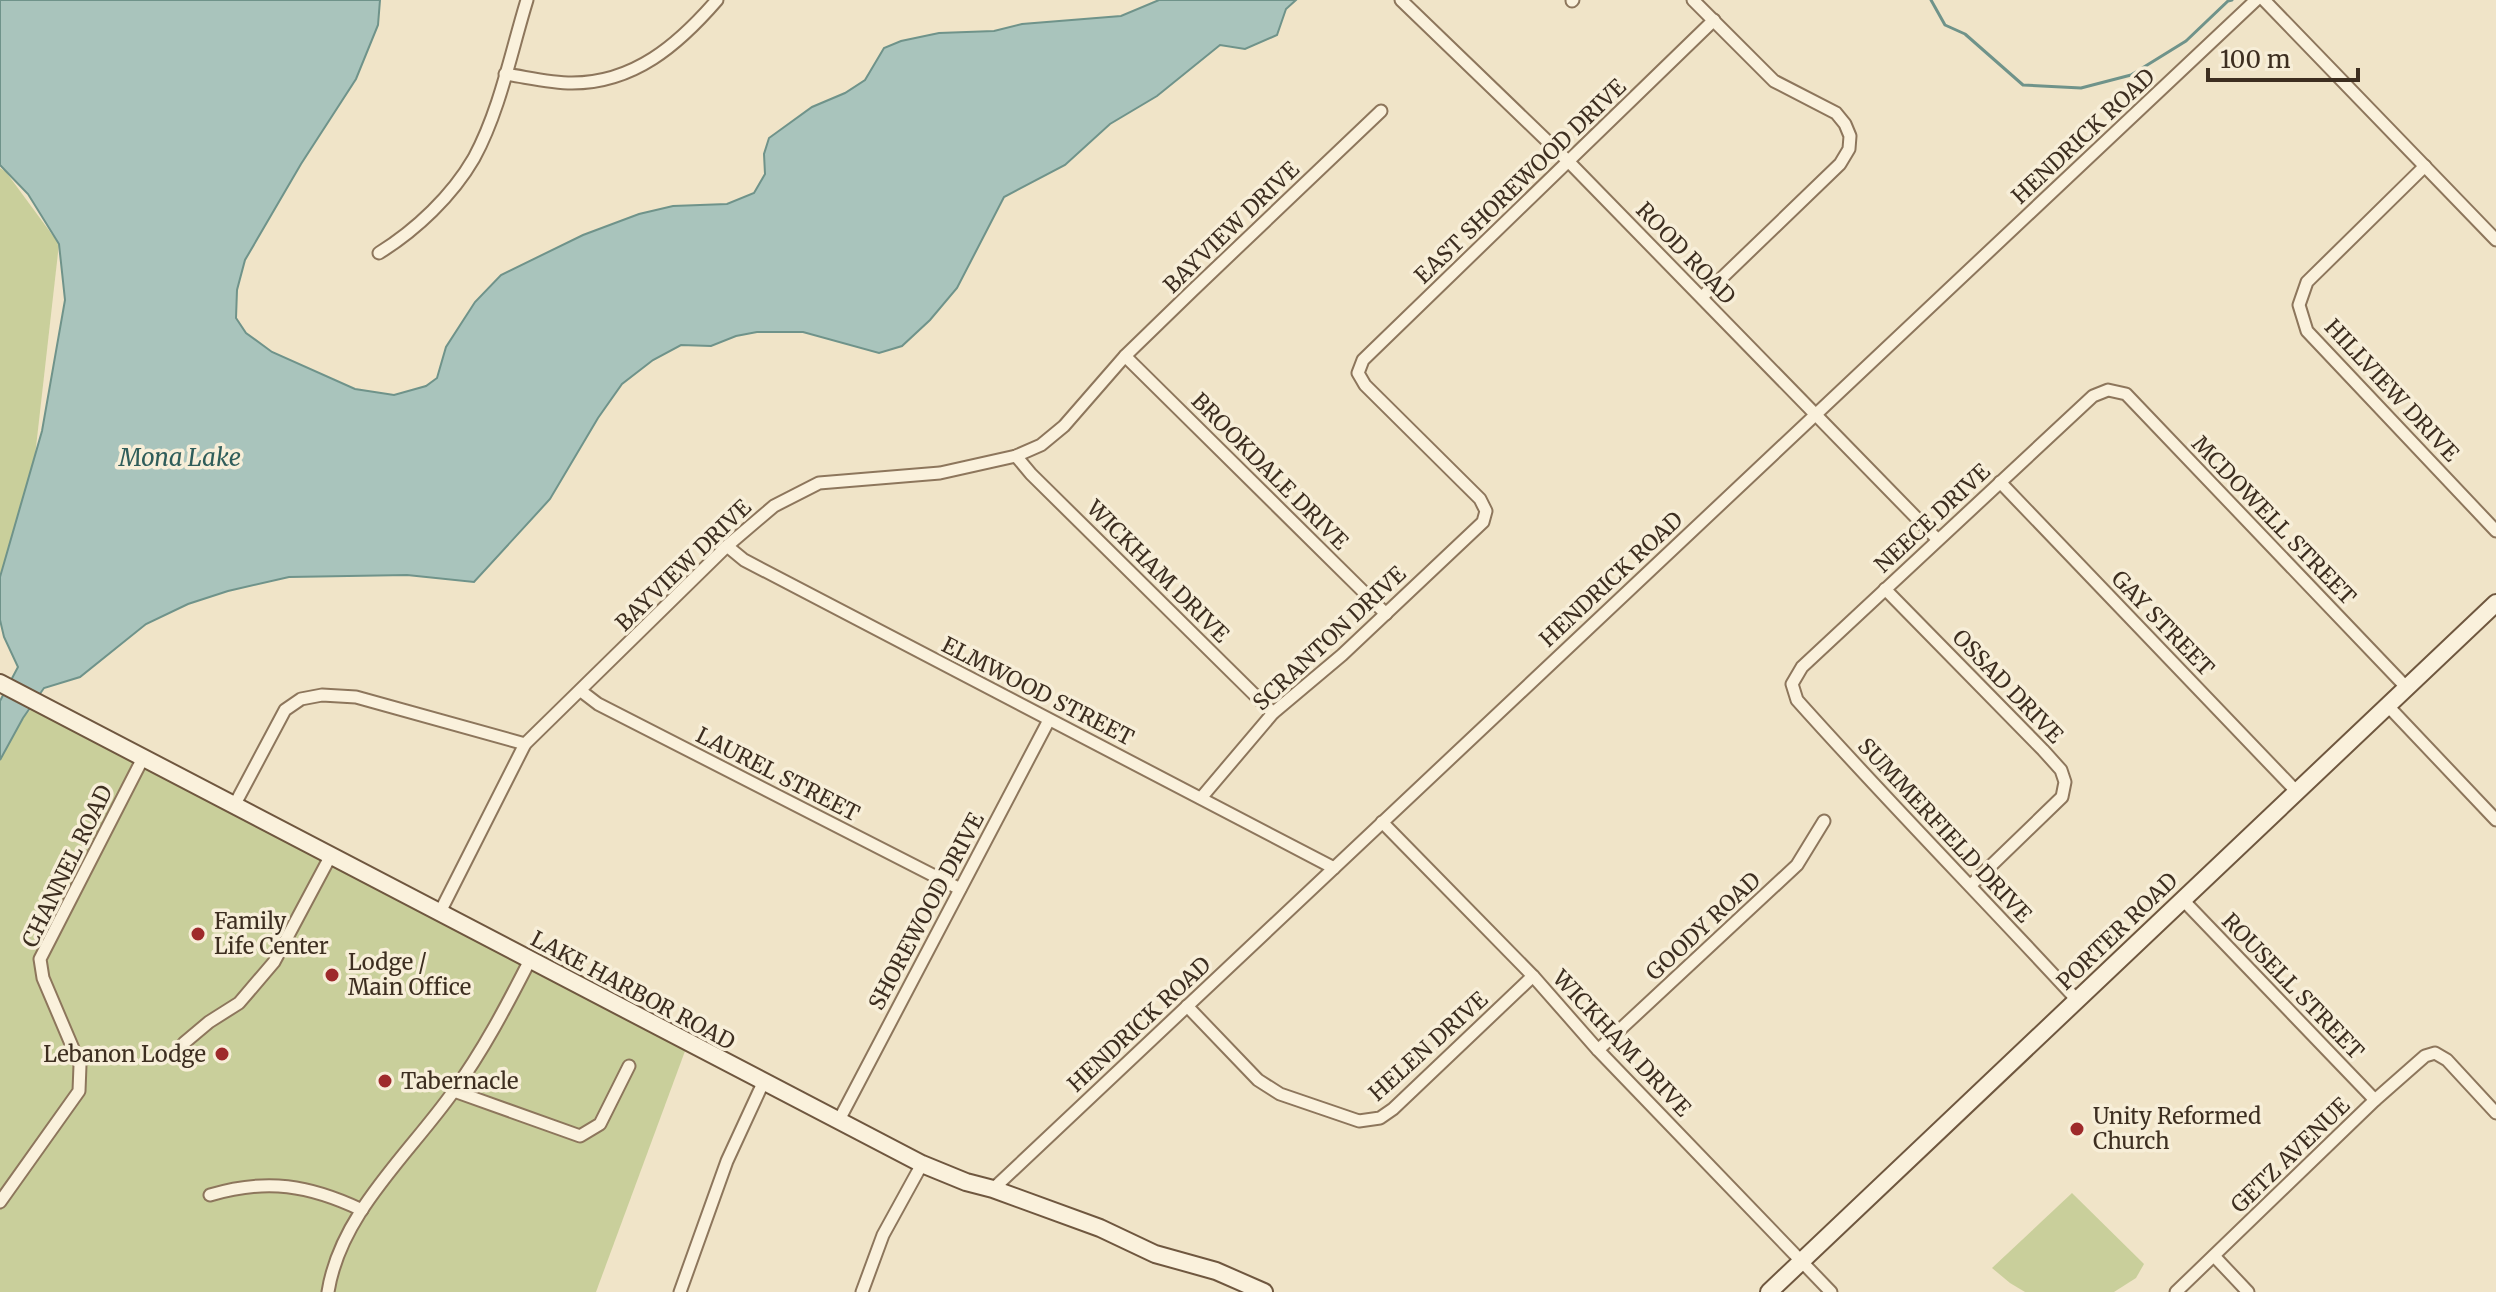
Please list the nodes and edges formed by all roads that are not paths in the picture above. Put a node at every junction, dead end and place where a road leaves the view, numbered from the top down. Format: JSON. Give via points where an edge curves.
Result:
{"nodes":[{"id":1,"x":527,"y":0,"type":"edge"},
{"id":2,"x":717,"y":0,"type":"edge"},
{"id":3,"x":1401,"y":0,"type":"edge"},
{"id":4,"x":1693,"y":0,"type":"edge"},
{"id":5,"x":2256,"y":0,"type":"edge"},
{"id":6,"x":2264,"y":0,"type":"edge"},
{"id":7,"x":1714,"y":20,"type":"junction"},
{"id":8,"x":505,"y":74,"type":"junction"},
{"id":9,"x":1381,"y":111,"type":"dead end"},
{"id":10,"x":1569,"y":162,"type":"junction"},
{"id":11,"x":2425,"y":166,"type":"junction"},
{"id":12,"x":2496,"y":240,"type":"edge"},
{"id":13,"x":379,"y":253,"type":"dead end"},
{"id":14,"x":1702,"y":297,"type":"junction"},
{"id":15,"x":1125,"y":356,"type":"junction"},
{"id":16,"x":2108,"y":390,"type":"joint"},
{"id":17,"x":1815,"y":414,"type":"junction"},
{"id":18,"x":1016,"y":456,"type":"junction"},
{"id":19,"x":2000,"y":482,"type":"junction"},
{"id":20,"x":1486,"y":511,"type":"joint"},
{"id":21,"x":2496,"y":531,"type":"edge"},
{"id":22,"x":1937,"y":539,"type":"junction"},
{"id":23,"x":727,"y":546,"type":"junction"},
{"id":24,"x":1885,"y":589,"type":"junction"},
{"id":25,"x":2496,"y":603,"type":"edge"},
{"id":26,"x":1386,"y":614,"type":"junction"},
{"id":27,"x":0,"y":683,"type":"edge"},
{"id":28,"x":1792,"y":684,"type":"joint"},
{"id":29,"x":2406,"y":687,"type":"junction"},
{"id":30,"x":581,"y":691,"type":"junction"},
{"id":31,"x":2387,"y":705,"type":"junction"},
{"id":32,"x":1273,"y":713,"type":"junction"},
{"id":33,"x":1049,"y":720,"type":"junction"},
{"id":34,"x":525,"y":744,"type":"junction"},
{"id":35,"x":143,"y":758,"type":"junction"},
{"id":36,"x":2296,"y":791,"type":"junction"},
{"id":37,"x":1201,"y":798,"type":"junction"},
{"id":38,"x":235,"y":804,"type":"junction"},
{"id":39,"x":2496,"y":820,"type":"edge"},
{"id":40,"x":1824,"y":821,"type":"dead end"},
{"id":41,"x":1382,"y":822,"type":"junction"},
{"id":42,"x":330,"y":857,"type":"junction"},
{"id":43,"x":1334,"y":868,"type":"junction"},
{"id":44,"x":1971,"y":885,"type":"junction"},
{"id":45,"x":960,"y":889,"type":"junction"},
{"id":46,"x":2182,"y":899,"type":"junction"},
{"id":47,"x":439,"y":914,"type":"junction"},
{"id":48,"x":530,"y":960,"type":"junction"},
{"id":49,"x":1533,"y":976,"type":"junction"},
{"id":50,"x":2077,"y":1000,"type":"junction"},
{"id":51,"x":1187,"y":1006,"type":"junction"},
{"id":52,"x":184,"y":1043,"type":"dead end"},
{"id":53,"x":1598,"y":1050,"type":"junction"},
{"id":54,"x":629,"y":1066,"type":"dead end"},
{"id":55,"x":763,"y":1083,"type":"junction"},
{"id":56,"x":454,"y":1091,"type":"junction"},
{"id":57,"x":2375,"y":1100,"type":"junction"},
{"id":58,"x":2496,"y":1113,"type":"edge"},
{"id":59,"x":839,"y":1120,"type":"junction"},
{"id":60,"x":922,"y":1164,"type":"junction"},
{"id":61,"x":993,"y":1189,"type":"junction"},
{"id":62,"x":210,"y":1195,"type":"dead end"},
{"id":63,"x":0,"y":1202,"type":"edge"},
{"id":64,"x":362,"y":1210,"type":"junction"},
{"id":65,"x":2214,"y":1256,"type":"junction"},
{"id":66,"x":1801,"y":1261,"type":"junction"},
{"id":67,"x":330,"y":1277,"type":"junction"},
{"id":68,"x":317,"y":1292,"type":"edge"},
{"id":69,"x":328,"y":1292,"type":"edge"},
{"id":70,"x":680,"y":1292,"type":"edge"},
{"id":71,"x":862,"y":1292,"type":"edge"},
{"id":72,"x":1264,"y":1292,"type":"edge"},
{"id":73,"x":1769,"y":1292,"type":"edge"},
{"id":74,"x":1831,"y":1292,"type":"edge"},
{"id":75,"x":2176,"y":1292,"type":"edge"},
{"id":76,"x":2248,"y":1292,"type":"edge"}],
"edges":[{"from":1,"to":8,"type":"street"},
{"from":2,"to":8,"type":"street","via":[[656,59],[616,78],[571,83]]},
{"from":3,"to":10,"type":"street","name":"ROOD ROAD"},
{"from":4,"to":7,"type":"street"},
{"from":5,"to":17,"type":"street","name":"HENDRICK ROAD"},
{"from":6,"to":11,"type":"street"},
{"from":7,"to":10,"type":"street","name":"EAST SHOREWOOD DRIVE"},
{"from":7,"to":14,"type":"street","via":[[1774,81],[1836,113],[1850,136],[1840,164]]},
{"from":8,"to":13,"type":"street","via":[[473,159],[414,228]]},
{"from":9,"to":15,"type":"street","name":"BAYVIEW DRIVE"},
{"from":10,"to":14,"type":"street","name":"ROOD ROAD"},
{"from":10,"to":20,"type":"street","name":"EAST SHOREWOOD DRIVE","via":[[1363,360],[1358,373]]},
{"from":11,"to":12,"type":"street"},
{"from":11,"to":21,"type":"street","name":"HILLVIEW DRIVE","via":[[2307,282],[2299,305],[2307,331]]},
{"from":14,"to":17,"type":"street","name":"ROOD ROAD"},
{"from":15,"to":18,"type":"street","name":"BAYVIEW DRIVE","via":[[1064,426]]},
{"from":15,"to":26,"type":"street","name":"BROOKDALE DRIVE"},
{"from":16,"to":19,"type":"street","name":"NEECE DRIVE","via":[[2093,396]]},
{"from":16,"to":29,"type":"street","name":"MCDOWELL STREET","via":[[2126,394]]},
{"from":17,"to":22,"type":"street","name":"ROOD ROAD"},
{"from":17,"to":41,"type":"street","name":"HENDRICK ROAD"},
{"from":18,"to":23,"type":"street","name":"BAYVIEW DRIVE","via":[[940,473],[819,483],[774,506]]},
{"from":18,"to":32,"type":"street","name":"WICKHAM DRIVE"},
{"from":19,"to":22,"type":"street","name":"NEECE DRIVE"},
{"from":19,"to":36,"type":"street","name":"GAY STREET"},
{"from":20,"to":26,"type":"street","name":"SCRANTON DRIVE","via":[[1483,522]]},
{"from":22,"to":24,"type":"street","name":"NEECE DRIVE"},
{"from":23,"to":30,"type":"street","name":"BAYVIEW DRIVE"},
{"from":23,"to":33,"type":"street","name":"ELMWOOD STREET","via":[[744,560]]},
{"from":24,"to":28,"type":"street","name":"NEECE DRIVE","via":[[1802,667]]},
{"from":24,"to":44,"type":"street","name":"OSSAD DRIVE","via":[[2043,750],[2065,782],[2062,797],[2050,811]]},
{"from":25,"to":29,"type":"street","name":"PORTER ROAD"},
{"from":26,"to":32,"type":"street","name":"SCRANTON DRIVE"},
{"from":27,"to":35,"type":"street","name":"LAKE HARBOR ROAD"},
{"from":28,"to":44,"type":"street","name":"SUMMERFIELD DRIVE","via":[[1797,700]]},
{"from":29,"to":31,"type":"street","name":"PORTER ROAD"},
{"from":30,"to":34,"type":"street","name":"BAYVIEW DRIVE"},
{"from":30,"to":45,"type":"street","name":"LAUREL STREET"},
{"from":31,"to":36,"type":"street","name":"PORTER ROAD"},
{"from":31,"to":39,"type":"street"},
{"from":32,"to":37,"type":"street","name":"SCRANTON DRIVE"},
{"from":33,"to":37,"type":"street","name":"ELMWOOD STREET"},
{"from":33,"to":45,"type":"street","name":"SHOREWOOD DRIVE"},
{"from":34,"to":38,"type":"street","via":[[356,697],[301,699],[285,710]]},
{"from":34,"to":47,"type":"street","name":"BAYVIEW DRIVE"},
{"from":35,"to":38,"type":"street","name":"LAKE HARBOR ROAD"},
{"from":35,"to":63,"type":"street","name":"CHANNEL ROAD","via":[[40,959],[80,1065],[79,1091]]},
{"from":36,"to":46,"type":"street","name":"PORTER ROAD"},
{"from":37,"to":43,"type":"street","name":"ELMWOOD STREET"},
{"from":38,"to":42,"type":"street","name":"LAKE HARBOR ROAD"},
{"from":40,"to":53,"type":"street","name":"GOODY ROAD","via":[[1797,865]]},
{"from":41,"to":43,"type":"street","name":"HENDRICK ROAD"},
{"from":41,"to":49,"type":"street","name":"WICKHAM DRIVE"},
{"from":42,"to":47,"type":"street","name":"LAKE HARBOR ROAD"},
{"from":42,"to":52,"type":"street","via":[[274,962],[239,1003]]},
{"from":43,"to":51,"type":"street","name":"HENDRICK ROAD"},
{"from":44,"to":50,"type":"street","name":"SUMMERFIELD DRIVE"},
{"from":45,"to":59,"type":"street","name":"SHOREWOOD DRIVE"},
{"from":46,"to":50,"type":"street","name":"PORTER ROAD"},
{"from":46,"to":57,"type":"street","name":"ROUSELL STREET"},
{"from":47,"to":48,"type":"street","name":"LAKE HARBOR ROAD"},
{"from":48,"to":55,"type":"street","name":"LAKE HARBOR ROAD"},
{"from":48,"to":56,"type":"street"},
{"from":49,"to":51,"type":"street","name":"HELEN DRIVE","via":[[1393,1109],[1380,1118],[1359,1121],[1280,1094],[1258,1080]]},
{"from":49,"to":53,"type":"street","name":"WICKHAM DRIVE"},
{"from":50,"to":66,"type":"street","name":"PORTER ROAD"},
{"from":51,"to":61,"type":"street","name":"HENDRICK ROAD"},
{"from":53,"to":66,"type":"street","name":"WICKHAM DRIVE"},
{"from":54,"to":56,"type":"street","via":[[600,1124],[580,1136]]},
{"from":55,"to":59,"type":"street","name":"LAKE HARBOR ROAD"},
{"from":55,"to":70,"type":"street","via":[[727,1161]]},
{"from":56,"to":64,"type":"street"},
{"from":57,"to":58,"type":"street","name":"GETZ AVENUE","via":[[2435,1053]]},
{"from":57,"to":65,"type":"street","name":"GETZ AVENUE"},
{"from":59,"to":60,"type":"street","name":"LAKE HARBOR ROAD"},
{"from":60,"to":61,"type":"street","name":"LAKE HARBOR ROAD"},
{"from":60,"to":71,"type":"street","via":[[883,1235]]},
{"from":61,"to":72,"type":"street","name":"LAKE HARBOR ROAD"},
{"from":62,"to":64,"type":"street","via":[[273,1184],[315,1191]]},
{"from":64,"to":67,"type":"street"},
{"from":65,"to":75,"type":"street","name":"GETZ AVENUE"},
{"from":65,"to":76,"type":"street"},
{"from":66,"to":73,"type":"street","name":"PORTER ROAD"},
{"from":66,"to":74,"type":"street","name":"WICKHAM DRIVE"},
{"from":67,"to":68,"type":"street"},
{"from":67,"to":69,"type":"street"}]}
